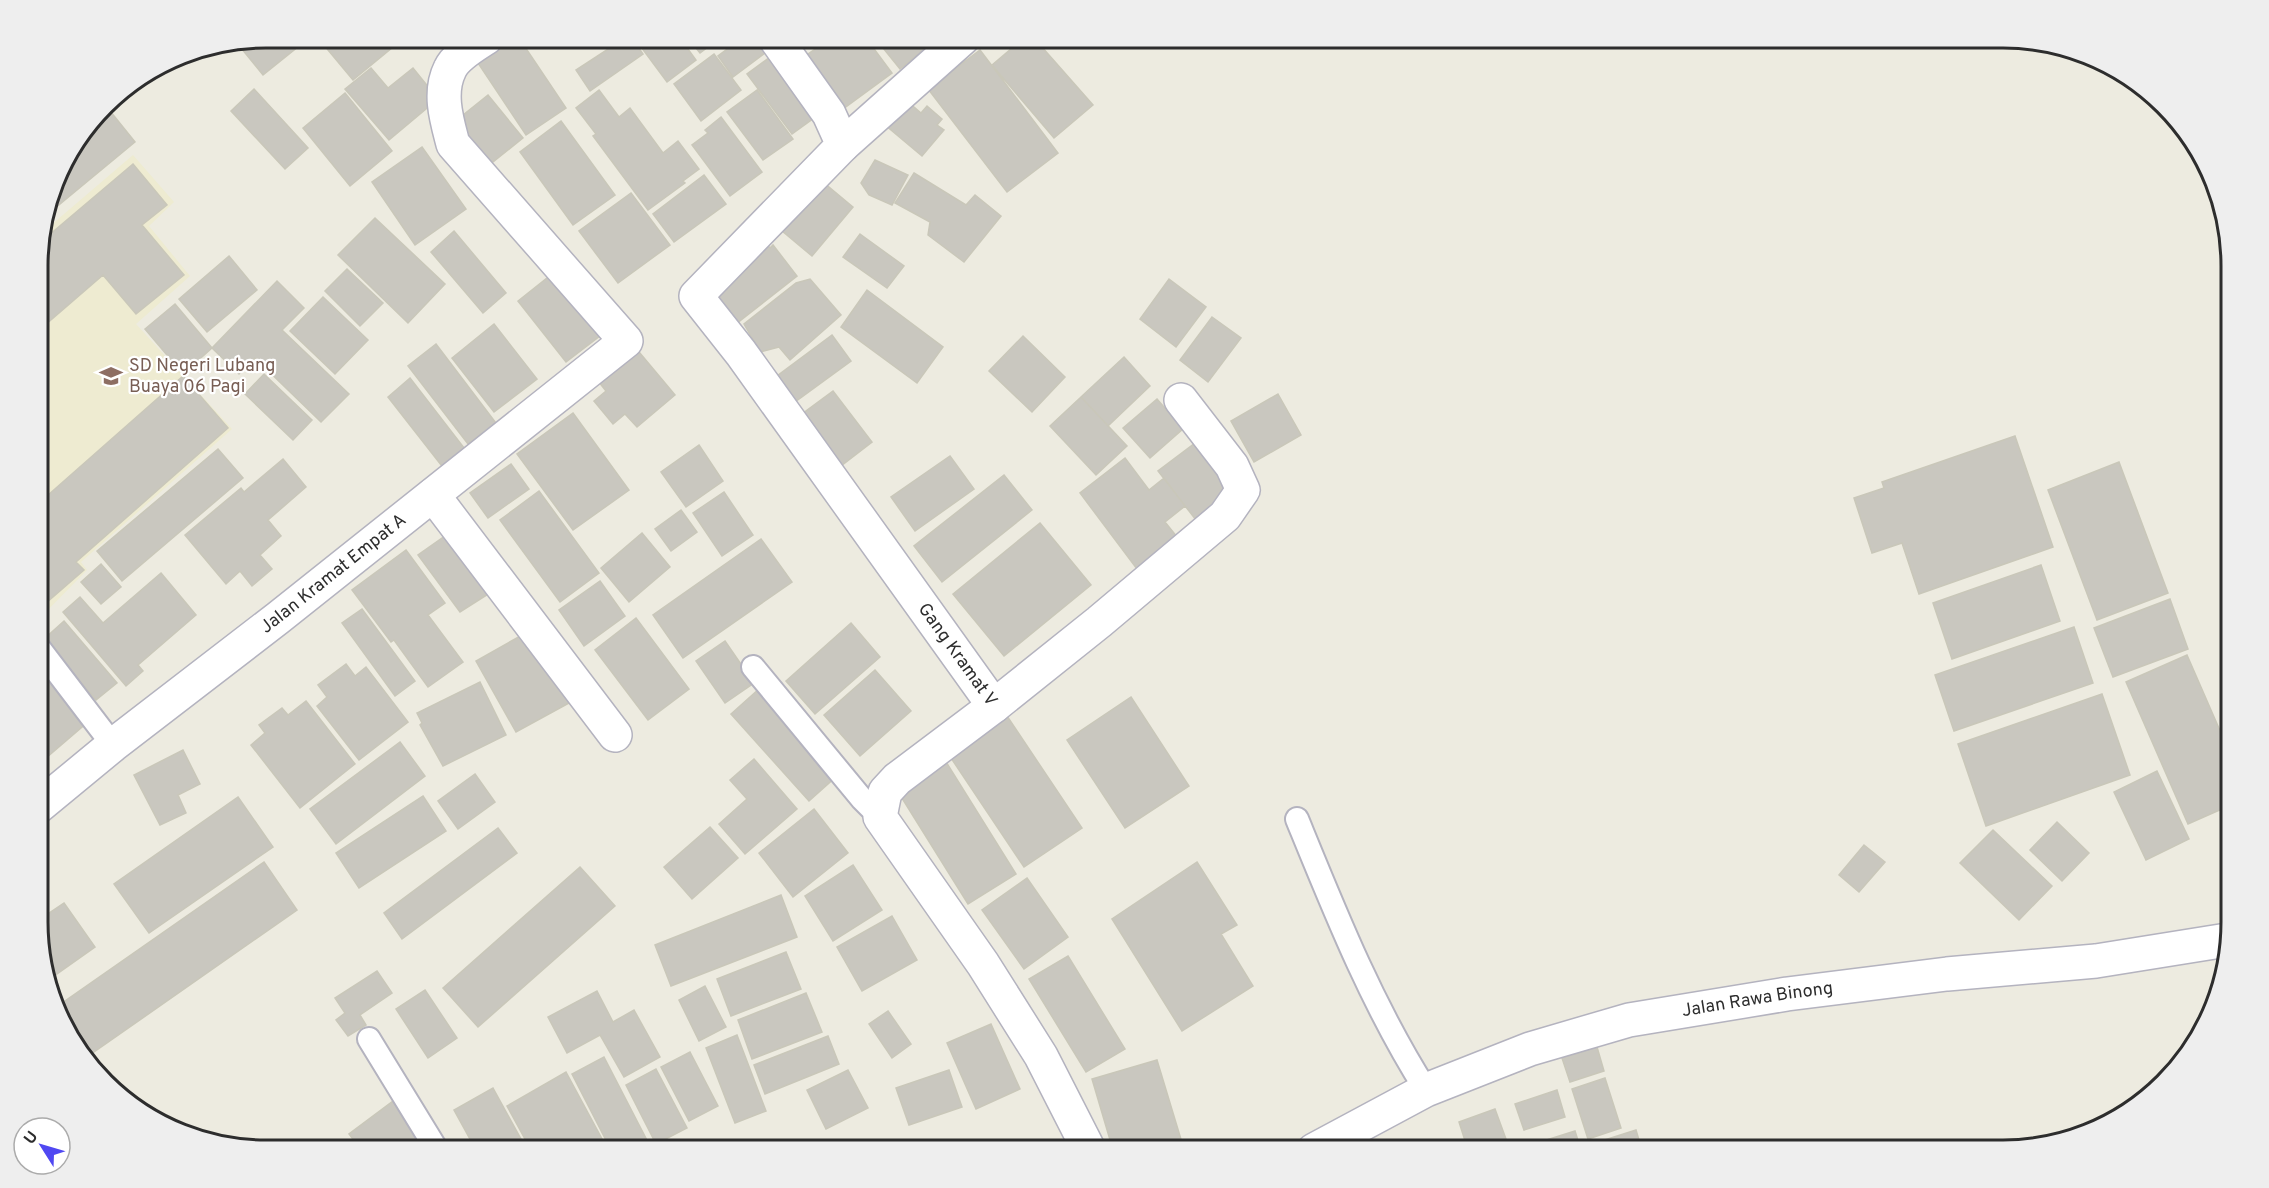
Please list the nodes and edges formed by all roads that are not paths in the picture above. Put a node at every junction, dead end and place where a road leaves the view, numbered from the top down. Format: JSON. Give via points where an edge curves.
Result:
{"nodes":[{"id":1,"x":472,"y":48,"type":"edge"},
{"id":2,"x":782,"y":48,"type":"edge"},
{"id":3,"x":952,"y":48,"type":"edge"},
{"id":4,"x":843,"y":145,"type":"junction"},
{"id":5,"x":1181,"y":400,"type":"dead end"},
{"id":6,"x":433,"y":495,"type":"junction"},
{"id":7,"x":48,"y":660,"type":"edge"},
{"id":8,"x":753,"y":667,"type":"dead end"},
{"id":9,"x":994,"y":705,"type":"junction"},
{"id":10,"x":615,"y":735,"type":"dead end"},
{"id":11,"x":112,"y":745,"type":"junction"},
{"id":12,"x":48,"y":798,"type":"edge"},
{"id":13,"x":880,"y":817,"type":"junction"},
{"id":14,"x":1297,"y":819,"type":"dead end"},
{"id":15,"x":2220,"y":941,"type":"edge"},
{"id":16,"x":369,"y":1039,"type":"dead end"},
{"id":17,"x":1426,"y":1090,"type":"junction"},
{"id":18,"x":431,"y":1140,"type":"edge"},
{"id":19,"x":1084,"y":1140,"type":"edge"},
{"id":20,"x":1333,"y":1140,"type":"edge"}],
"edges":[{"from":1,"to":6,"type":"street","name":"Jalan Kramat Empat A","via":[[450,69],[443,107],[453,144],[626,341]]},
{"from":2,"to":4,"type":"street","via":[[828,114]]},
{"from":3,"to":4,"type":"street"},
{"from":4,"to":9,"type":"street","name":"Gang Kramat V","via":[[696,296]]},
{"from":5,"to":9,"type":"street","via":[[1232,466],[1243,490],[1236,503],[1108,615]]},
{"from":6,"to":10,"type":"street"},
{"from":6,"to":11,"type":"street","name":"Jalan Kramat Empat A"},
{"from":7,"to":11,"type":"lane"},
{"from":8,"to":13,"type":"lane"},
{"from":9,"to":13,"type":"street","name":"Gang Kramat V","via":[[897,779],[885,792]]},
{"from":11,"to":12,"type":"street","name":"Jalan Kramat Empat A"},
{"from":13,"to":19,"type":"street","via":[[983,964],[1029,1038]]},
{"from":14,"to":17,"type":"lane","via":[[1394,1040]]},
{"from":15,"to":17,"type":"street","name":"Jalan Rawa Binong","via":[[2096,961],[1787,994],[1629,1020],[1530,1049]]},
{"from":16,"to":18,"type":"lane"},
{"from":17,"to":20,"type":"street","name":"Jalan Rawa Binong"}]}
